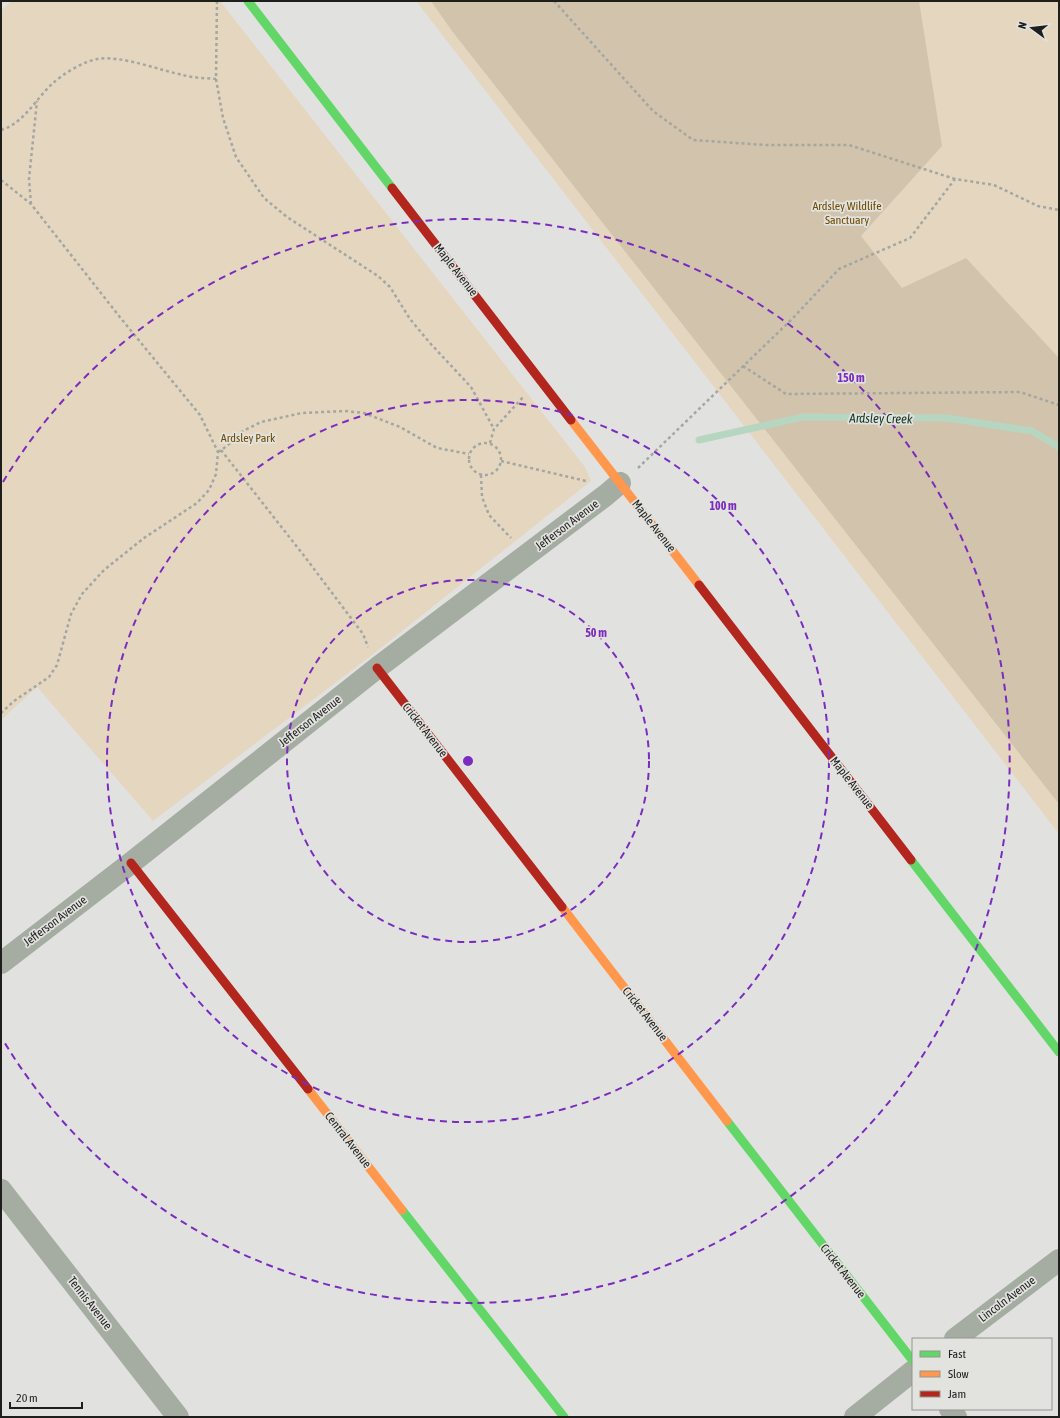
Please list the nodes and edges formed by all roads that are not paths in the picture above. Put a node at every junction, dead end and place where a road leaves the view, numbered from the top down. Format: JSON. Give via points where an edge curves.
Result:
{"nodes":[{"id":1,"x":248,"y":1,"type":"edge"},
{"id":2,"x":620,"y":483,"type":"junction"},
{"id":3,"x":373,"y":659,"type":"junction"},
{"id":4,"x":131,"y":863,"type":"junction"},
{"id":5,"x":1,"y":963,"type":"edge"},
{"id":6,"x":1059,"y":1052,"type":"edge"},
{"id":7,"x":1,"y":1190,"type":"edge"},
{"id":8,"x":1059,"y":1260,"type":"edge"},
{"id":9,"x":956,"y":1338,"type":"edge"},
{"id":10,"x":912,"y":1360,"type":"edge"},
{"id":11,"x":912,"y":1372,"type":"edge"},
{"id":12,"x":178,"y":1417,"type":"edge"},
{"id":13,"x":564,"y":1417,"type":"edge"},
{"id":14,"x":855,"y":1417,"type":"edge"}],
"edges":[{"from":1,"to":2,"type":"street","name":"Maple Avenue"},
{"from":2,"to":3,"type":"street","name":"Jefferson Avenue"},
{"from":2,"to":6,"type":"street","name":"Maple Avenue"},
{"from":3,"to":4,"type":"street","name":"Jefferson Avenue"},
{"from":3,"to":10,"type":"street","name":"Cricket Avenue"},
{"from":4,"to":5,"type":"street","name":"Jefferson Avenue"},
{"from":4,"to":13,"type":"street","name":"Central Avenue"},
{"from":7,"to":12,"type":"street","name":"Tennis Avenue"},
{"from":8,"to":9,"type":"street","name":"Lincoln Avenue"},
{"from":11,"to":14,"type":"street"}]}
